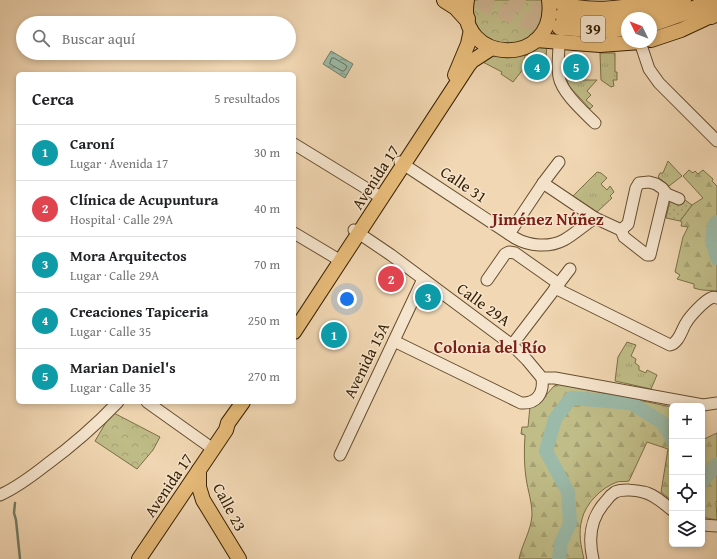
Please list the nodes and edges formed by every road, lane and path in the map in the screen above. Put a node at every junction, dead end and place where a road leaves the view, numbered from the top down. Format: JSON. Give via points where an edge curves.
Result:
{"nodes":[{"id":1,"x":445,"y":0,"type":"edge"},
{"id":2,"x":467,"y":0,"type":"edge"},
{"id":3,"x":549,"y":0,"type":"edge"},
{"id":4,"x":554,"y":0,"type":"tunnel mouth"},
{"id":5,"x":655,"y":0,"type":"edge"},
{"id":6,"x":683,"y":0,"type":"edge"},
{"id":7,"x":712,"y":0,"type":"edge"},
{"id":8,"x":644,"y":12,"type":"edge"},
{"id":9,"x":621,"y":15,"type":"edge"},
{"id":10,"x":715,"y":18,"type":"edge"},
{"id":11,"x":657,"y":22,"type":"edge"},
{"id":12,"x":469,"y":25,"type":"junction"},
{"id":13,"x":621,"y":29,"type":"edge"},
{"id":14,"x":657,"y":38,"type":"edge"},
{"id":15,"x":536,"y":40,"type":"junction"},
{"id":16,"x":559,"y":43,"type":"junction"},
{"id":17,"x":621,"y":43,"type":"edge"},
{"id":18,"x":492,"y":48,"type":"junction"},
{"id":19,"x":643,"y":48,"type":"edge"},
{"id":20,"x":595,"y":123,"type":"dead end"},
{"id":21,"x":717,"y":141,"type":"edge"},
{"id":22,"x":296,"y":145,"type":"edge"},
{"id":23,"x":559,"y":162,"type":"dead end"},
{"id":24,"x":402,"y":163,"type":"junction"},
{"id":25,"x":544,"y":183,"type":"junction"},
{"id":26,"x":665,"y":193,"type":"junction"},
{"id":27,"x":380,"y":197,"type":"junction"},
{"id":28,"x":679,"y":199,"type":"dead end"},
{"id":29,"x":595,"y":218,"type":"junction"},
{"id":30,"x":621,"y":230,"type":"junction"},
{"id":31,"x":356,"y":232,"type":"junction"},
{"id":32,"x":296,"y":234,"type":"edge"},
{"id":33,"x":509,"y":234,"type":"junction"},
{"id":34,"x":520,"y":241,"type":"junction"},
{"id":35,"x":512,"y":253,"type":"junction"},
{"id":36,"x":338,"y":259,"type":"junction"},
{"id":37,"x":570,"y":269,"type":"dead end"},
{"id":38,"x":423,"y":279,"type":"junction"},
{"id":39,"x":487,"y":280,"type":"dead end"},
{"id":40,"x":557,"y":286,"type":"junction"},
{"id":41,"x":717,"y":298,"type":"edge"},
{"id":42,"x":296,"y":319,"type":"edge"},
{"id":43,"x":296,"y":329,"type":"edge"},
{"id":44,"x":394,"y":341,"type":"junction"},
{"id":45,"x":512,"y":345,"type":"junction"},
{"id":46,"x":542,"y":378,"type":"junction"},
{"id":47,"x":116,"y":404,"type":"edge"},
{"id":48,"x":150,"y":404,"type":"edge"},
{"id":49,"x":242,"y":404,"type":"edge"},
{"id":50,"x":247,"y":404,"type":"edge"},
{"id":51,"x":717,"y":404,"type":"edge"},
{"id":52,"x":226,"y":430,"type":"junction"},
{"id":53,"x":213,"y":449,"type":"junction"},
{"id":54,"x":340,"y":455,"type":"dead end"},
{"id":55,"x":199,"y":469,"type":"junction"},
{"id":56,"x":0,"y":495,"type":"edge"},
{"id":57,"x":177,"y":503,"type":"junction"},
{"id":58,"x":207,"y":506,"type":"junction"},
{"id":59,"x":669,"y":508,"type":"edge"},
{"id":60,"x":705,"y":525,"type":"edge"},
{"id":61,"x":717,"y":526,"type":"edge"},
{"id":62,"x":139,"y":559,"type":"edge"},
{"id":63,"x":239,"y":559,"type":"edge"},
{"id":64,"x":593,"y":559,"type":"edge"}],
"edges":[{"from":1,"to":12,"type":"highway","via":[[456,7]]},
{"from":2,"to":12,"type":"main road","name":"Avenida 17"},
{"from":3,"to":15,"type":"main road","via":[[549,19]]},
{"from":4,"to":5,"type":"main road","via":[[578,8],[611,8],[639,5]]},
{"from":6,"to":8,"type":"highway","number":"39"},
{"from":7,"to":11,"type":"highway"},
{"from":9,"to":13,"type":"highway","number":"39","via":[[562,21],[611,30]]},
{"from":10,"to":14,"type":"main road"},
{"from":12,"to":18,"type":"main road","via":[[480,41]]},
{"from":12,"to":24,"type":"main road","name":"Avenida 17","via":[[468,44],[454,76]]},
{"from":15,"to":16,"type":"main road"},
{"from":15,"to":18,"type":"main road","via":[[515,51]]},
{"from":16,"to":17,"type":"main road"},
{"from":16,"to":20,"type":"street","via":[[559,76],[562,85]]},
{"from":18,"to":24,"type":"main road","name":"Avenida 17","via":[[468,66]]},
{"from":19,"to":21,"type":"street","via":[[649,69],[657,80]]},
{"from":22,"to":27,"type":"street"},
{"from":23,"to":25,"type":"street"},
{"from":24,"to":27,"type":"main road","name":"Avenida 17"},
{"from":24,"to":33,"type":"street","name":"Calle 31"},
{"from":25,"to":29,"type":"street"},
{"from":25,"to":33,"type":"street"},
{"from":26,"to":28,"type":"street"},
{"from":26,"to":30,"type":"street","via":[[656,184],[639,183],[628,224]]},
{"from":26,"to":30,"type":"street","via":[[650,255],[624,237]]},
{"from":27,"to":31,"type":"main road","name":"Avenida 17"},
{"from":29,"to":30,"type":"street"},
{"from":29,"to":34,"type":"street","name":"Calle 31","via":[[558,242],[539,245]]},
{"from":31,"to":36,"type":"main road","name":"Avenida 17"},
{"from":31,"to":38,"type":"street","name":"Calle 29A"},
{"from":32,"to":36,"type":"street"},
{"from":33,"to":34,"type":"street","name":"Calle 31"},
{"from":34,"to":35,"type":"street"},
{"from":35,"to":39,"type":"street","via":[[505,254]]},
{"from":35,"to":40,"type":"street"},
{"from":36,"to":42,"type":"main road","name":"Avenida 17"},
{"from":36,"to":43,"type":"main road","name":"Avenida 17"},
{"from":37,"to":40,"type":"street"},
{"from":38,"to":44,"type":"street","name":"Avenida 15A"},
{"from":38,"to":45,"type":"street","name":"Calle 29A"},
{"from":40,"to":41,"type":"street","via":[[670,345],[676,342],[694,313],[710,298]]},
{"from":40,"to":45,"type":"street"},
{"from":44,"to":46,"type":"street","via":[[521,403],[536,399],[544,387]]},
{"from":44,"to":54,"type":"street","name":"Avenida 15A"},
{"from":45,"to":46,"type":"street","name":"Calle 29A"},
{"from":46,"to":51,"type":"street","via":[[562,379],[699,404]]},
{"from":47,"to":56,"type":"street","via":[[70,448]]},
{"from":48,"to":53,"type":"street"},
{"from":49,"to":52,"type":"main road","name":"Avenida 17"},
{"from":50,"to":52,"type":"main road","name":"Avenida 17","via":[[232,426]]},
{"from":52,"to":53,"type":"main road","name":"Avenida 17"},
{"from":53,"to":55,"type":"main road","name":"Avenida 17"},
{"from":55,"to":57,"type":"main road","name":"Avenida 17"},
{"from":55,"to":58,"type":"main road","name":"Calle 23","via":[[199,487]]},
{"from":57,"to":58,"type":"main road","via":[[190,500]]},
{"from":57,"to":62,"type":"main road","name":"Avenida 17"},
{"from":58,"to":63,"type":"main road","name":"Calle 23"},
{"from":59,"to":64,"type":"street","via":[[644,492],[615,492],[603,504],[593,522],[590,543]]},
{"from":60,"to":61,"type":"street"}]}
